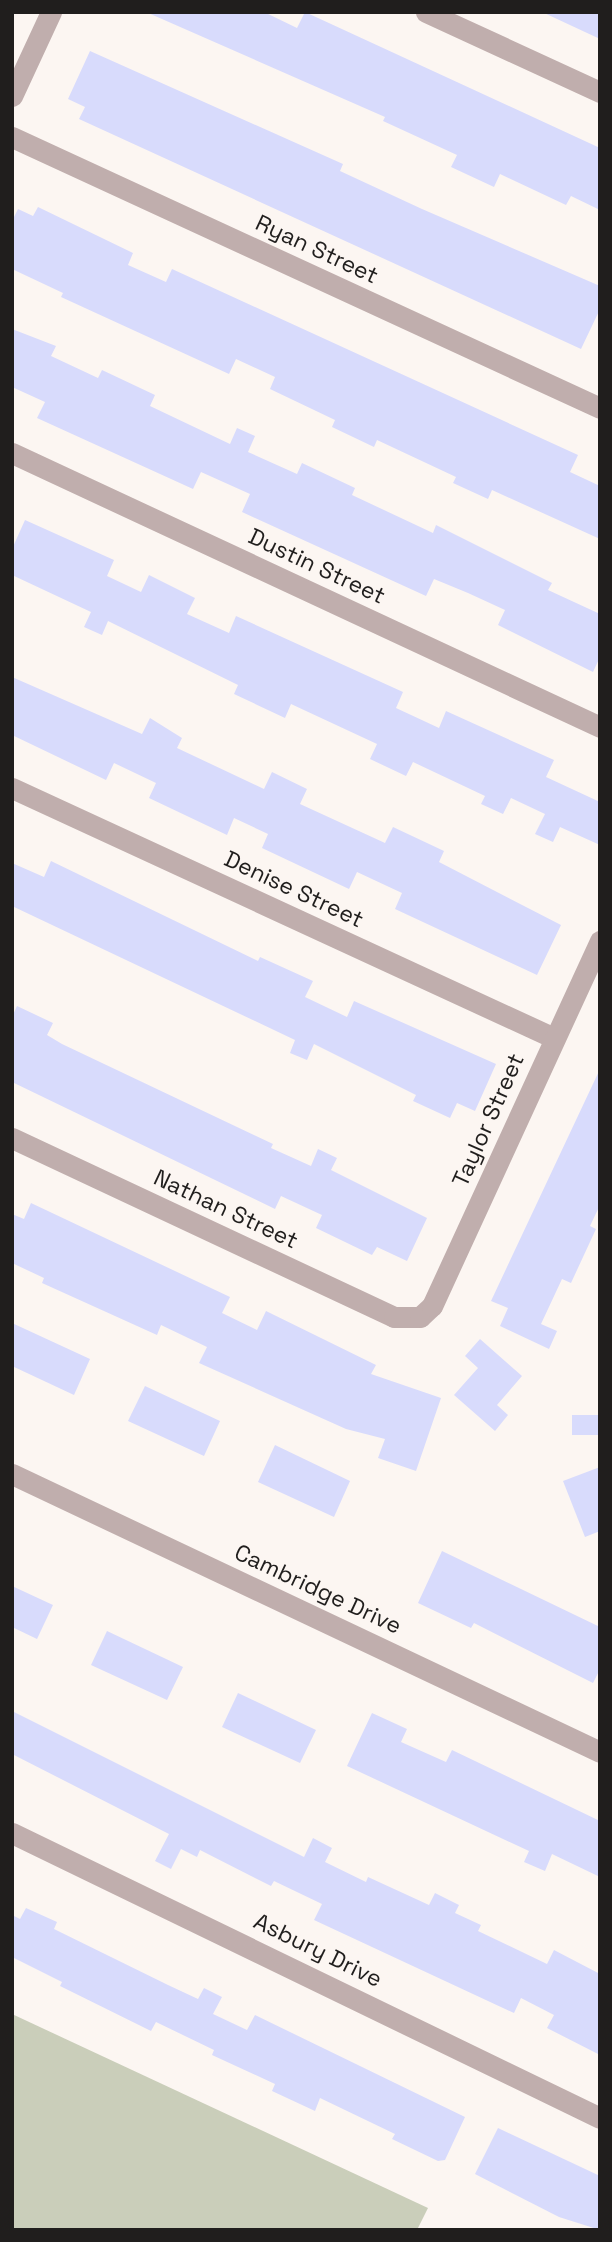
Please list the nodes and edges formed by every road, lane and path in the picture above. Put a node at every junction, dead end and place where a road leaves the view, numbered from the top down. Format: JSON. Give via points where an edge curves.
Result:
{"nodes":[{"id":1,"x":51,"y":12,"type":"edge"},
{"id":2,"x":426,"y":12,"type":"edge"},
{"id":3,"x":600,"y":92,"type":"edge"},
{"id":4,"x":12,"y":96,"type":"edge"},
{"id":5,"x":12,"y":137,"type":"edge"},
{"id":6,"x":600,"y":408,"type":"edge"},
{"id":7,"x":12,"y":453,"type":"edge"},
{"id":8,"x":600,"y":727,"type":"edge"},
{"id":9,"x":12,"y":788,"type":"edge"},
{"id":10,"x":600,"y":941,"type":"edge"},
{"id":11,"x":554,"y":1038,"type":"junction"},
{"id":12,"x":12,"y":1138,"type":"edge"},
{"id":13,"x":420,"y":1317,"type":"joint"},
{"id":14,"x":12,"y":1474,"type":"edge"},
{"id":15,"x":600,"y":1752,"type":"edge"},
{"id":16,"x":12,"y":1833,"type":"edge"},
{"id":17,"x":600,"y":2118,"type":"edge"}],
"edges":[{"from":1,"to":4,"type":"street"},
{"from":2,"to":3,"type":"street"},
{"from":5,"to":6,"type":"street","name":"Ryan Street"},
{"from":7,"to":8,"type":"street","name":"Dustin Street"},
{"from":9,"to":11,"type":"street","name":"Denise Street"},
{"from":10,"to":11,"type":"street","name":"Taylor Street"},
{"from":11,"to":13,"type":"street","name":"Taylor Street","via":[[432,1306]]},
{"from":12,"to":13,"type":"street","name":"Nathan Street","via":[[394,1317]]},
{"from":14,"to":15,"type":"street","name":"Cambridge Drive"},
{"from":16,"to":17,"type":"street","name":"Asbury Drive"}]}
